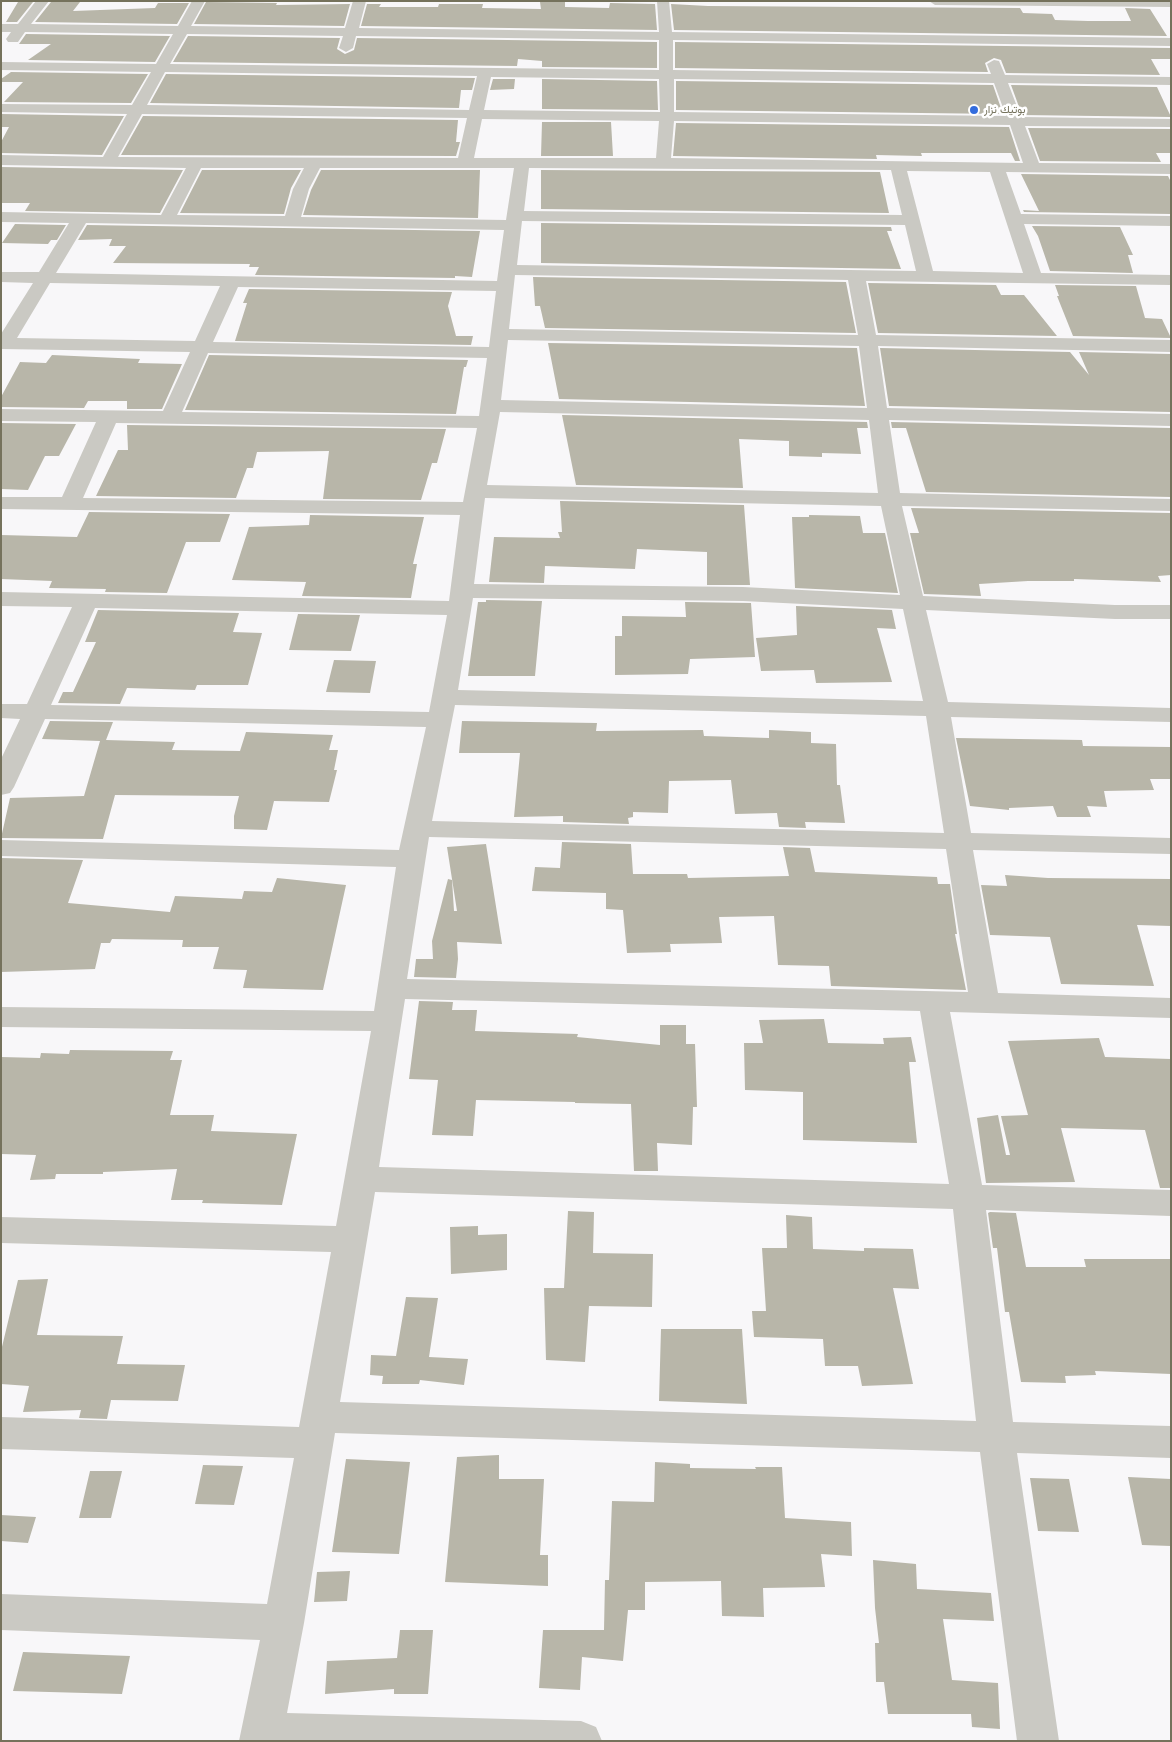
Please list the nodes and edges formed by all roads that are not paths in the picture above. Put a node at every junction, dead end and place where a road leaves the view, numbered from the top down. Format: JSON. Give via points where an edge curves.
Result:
{"nodes":[{"id":1,"x":43,"y":1,"type":"edge"},
{"id":2,"x":199,"y":1,"type":"edge"},
{"id":3,"x":360,"y":1,"type":"edge"},
{"id":4,"x":663,"y":1,"type":"edge"},
{"id":5,"x":935,"y":1,"type":"edge"},
{"id":6,"x":969,"y":1,"type":"edge"},
{"id":7,"x":1171,"y":3,"type":"edge"},
{"id":8,"x":1,"y":28,"type":"edge"},
{"id":9,"x":21,"y":28,"type":"junction"},
{"id":10,"x":184,"y":30,"type":"junction"},
{"id":11,"x":351,"y":31,"type":"junction"},
{"id":12,"x":666,"y":36,"type":"junction"},
{"id":13,"x":986,"y":40,"type":"junction"},
{"id":14,"x":1171,"y":42,"type":"edge"},
{"id":15,"x":6,"y":48,"type":"dead end"},
{"id":16,"x":1,"y":66,"type":"edge"},
{"id":17,"x":160,"y":68,"type":"junction"},
{"id":18,"x":338,"y":70,"type":"junction"},
{"id":19,"x":485,"y":72,"type":"junction"},
{"id":20,"x":665,"y":75,"type":"junction"},
{"id":21,"x":1000,"y":79,"type":"junction"},
{"id":22,"x":1171,"y":81,"type":"edge"},
{"id":23,"x":1,"y":108,"type":"edge"},
{"id":24,"x":137,"y":110,"type":"junction"},
{"id":25,"x":474,"y":113,"type":"junction"},
{"id":26,"x":667,"y":116,"type":"junction"},
{"id":27,"x":1015,"y":121,"type":"junction"},
{"id":28,"x":1171,"y":123,"type":"edge"},
{"id":29,"x":1,"y":160,"type":"edge"},
{"id":30,"x":108,"y":162,"type":"junction"},
{"id":31,"x":196,"y":162,"type":"junction"},
{"id":32,"x":465,"y":162,"type":"junction"},
{"id":33,"x":314,"y":163,"type":"junction"},
{"id":34,"x":522,"y":163,"type":"junction"},
{"id":35,"x":663,"y":163,"type":"junction"},
{"id":36,"x":898,"y":166,"type":"junction"},
{"id":37,"x":997,"y":168,"type":"junction"},
{"id":38,"x":1033,"y":168,"type":"junction"},
{"id":39,"x":1171,"y":169,"type":"edge"},
{"id":40,"x":1,"y":217,"type":"edge"},
{"id":41,"x":80,"y":219,"type":"junction"},
{"id":42,"x":168,"y":219,"type":"junction"},
{"id":43,"x":1015,"y":219,"type":"junction"},
{"id":44,"x":514,"y":220,"type":"junction"},
{"id":45,"x":912,"y":220,"type":"junction"},
{"id":46,"x":292,"y":221,"type":"junction"},
{"id":47,"x":1171,"y":221,"type":"edge"},
{"id":48,"x":856,"y":275,"type":"junction"},
{"id":49,"x":926,"y":276,"type":"junction"},
{"id":50,"x":1,"y":277,"type":"edge"},
{"id":51,"x":42,"y":278,"type":"junction"},
{"id":52,"x":506,"y":278,"type":"junction"},
{"id":53,"x":1034,"y":278,"type":"junction"},
{"id":54,"x":1171,"y":280,"type":"edge"},
{"id":55,"x":231,"y":282,"type":"junction"},
{"id":56,"x":868,"y":340,"type":"junction"},
{"id":57,"x":3,"y":343,"type":"edge"},
{"id":58,"x":498,"y":344,"type":"junction"},
{"id":59,"x":1171,"y":346,"type":"edge"},
{"id":60,"x":200,"y":349,"type":"junction"},
{"id":61,"x":490,"y":414,"type":"junction"},
{"id":62,"x":1,"y":415,"type":"edge"},
{"id":63,"x":878,"y":415,"type":"junction"},
{"id":64,"x":108,"y":417,"type":"junction"},
{"id":65,"x":170,"y":417,"type":"junction"},
{"id":66,"x":1171,"y":420,"type":"edge"},
{"id":67,"x":473,"y":500,"type":"junction"},
{"id":68,"x":890,"y":500,"type":"junction"},
{"id":69,"x":1,"y":503,"type":"edge"},
{"id":70,"x":69,"y":504,"type":"junction"},
{"id":71,"x":1171,"y":505,"type":"edge"},
{"id":72,"x":1,"y":599,"type":"edge"},
{"id":73,"x":87,"y":600,"type":"junction"},
{"id":74,"x":460,"y":600,"type":"junction"},
{"id":75,"x":912,"y":602,"type":"junction"},
{"id":76,"x":1171,"y":612,"type":"edge"},
{"id":77,"x":442,"y":708,"type":"junction"},
{"id":78,"x":937,"y":710,"type":"junction"},
{"id":79,"x":1,"y":711,"type":"edge"},
{"id":80,"x":34,"y":711,"type":"junction"},
{"id":81,"x":1171,"y":715,"type":"edge"},
{"id":82,"x":1,"y":788,"type":"edge"},
{"id":83,"x":418,"y":829,"type":"junction"},
{"id":84,"x":957,"y":841,"type":"junction"},
{"id":85,"x":1171,"y":846,"type":"edge"},
{"id":86,"x":1,"y":848,"type":"edge"},
{"id":87,"x":411,"y":859,"type":"junction"},
{"id":88,"x":391,"y":988,"type":"junction"},
{"id":89,"x":933,"y":1001,"type":"junction"},
{"id":90,"x":985,"y":1002,"type":"junction"},
{"id":91,"x":1171,"y":1008,"type":"edge"},
{"id":92,"x":1,"y":1017,"type":"edge"},
{"id":93,"x":388,"y":1021,"type":"junction"},
{"id":94,"x":360,"y":1179,"type":"junction"},
{"id":95,"x":968,"y":1196,"type":"junction"},
{"id":96,"x":1171,"y":1203,"type":"edge"},
{"id":97,"x":1,"y":1230,"type":"edge"},
{"id":98,"x":349,"y":1239,"type":"junction"},
{"id":99,"x":317,"y":1430,"type":"junction"},
{"id":100,"x":1,"y":1433,"type":"edge"},
{"id":101,"x":996,"y":1436,"type":"junction"},
{"id":102,"x":1171,"y":1442,"type":"edge"},
{"id":103,"x":1,"y":1612,"type":"edge"},
{"id":104,"x":284,"y":1623,"type":"junction"},
{"id":105,"x":261,"y":1736,"type":"edge"},
{"id":106,"x":581,"y":1741,"type":"edge"},
{"id":107,"x":1038,"y":1741,"type":"edge"}],
"edges":[{"from":1,"to":9,"type":"street"},
{"from":2,"to":10,"type":"street"},
{"from":3,"to":11,"type":"street"},
{"from":4,"to":12,"type":"street"},
{"from":5,"to":6,"type":"street"},
{"from":6,"to":7,"type":"street"},
{"from":6,"to":13,"type":"street"},
{"from":8,"to":9,"type":"street"},
{"from":9,"to":10,"type":"street"},
{"from":9,"to":15,"type":"street"},
{"from":10,"to":11,"type":"street"},
{"from":10,"to":17,"type":"street"},
{"from":11,"to":12,"type":"street"},
{"from":11,"to":18,"type":"street"},
{"from":12,"to":13,"type":"street"},
{"from":12,"to":20,"type":"street"},
{"from":13,"to":14,"type":"street"},
{"from":13,"to":21,"type":"street"},
{"from":16,"to":17,"type":"street"},
{"from":17,"to":18,"type":"street"},
{"from":17,"to":24,"type":"street"},
{"from":18,"to":19,"type":"street"},
{"from":19,"to":20,"type":"street"},
{"from":19,"to":25,"type":"street"},
{"from":20,"to":21,"type":"street"},
{"from":20,"to":26,"type":"street"},
{"from":21,"to":22,"type":"street"},
{"from":21,"to":27,"type":"street"},
{"from":23,"to":24,"type":"street"},
{"from":24,"to":25,"type":"street"},
{"from":24,"to":30,"type":"street"},
{"from":25,"to":26,"type":"street"},
{"from":25,"to":32,"type":"street"},
{"from":26,"to":27,"type":"street"},
{"from":26,"to":35,"type":"street"},
{"from":27,"to":28,"type":"street"},
{"from":27,"to":38,"type":"street"},
{"from":29,"to":30,"type":"street"},
{"from":30,"to":31,"type":"street"},
{"from":31,"to":33,"type":"street"},
{"from":31,"to":42,"type":"street"},
{"from":32,"to":33,"type":"street"},
{"from":32,"to":34,"type":"street"},
{"from":33,"to":46,"type":"street","via":[[301,189]]},
{"from":34,"to":35,"type":"street"},
{"from":34,"to":44,"type":"street"},
{"from":35,"to":36,"type":"street"},
{"from":36,"to":37,"type":"street"},
{"from":36,"to":45,"type":"street"},
{"from":37,"to":38,"type":"street"},
{"from":37,"to":43,"type":"street"},
{"from":38,"to":39,"type":"street"},
{"from":40,"to":41,"type":"street"},
{"from":41,"to":42,"type":"street"},
{"from":41,"to":51,"type":"street"},
{"from":42,"to":46,"type":"street"},
{"from":43,"to":47,"type":"street"},
{"from":43,"to":53,"type":"street"},
{"from":44,"to":45,"type":"street"},
{"from":44,"to":46,"type":"street"},
{"from":44,"to":52,"type":"street"},
{"from":45,"to":49,"type":"street"},
{"from":48,"to":49,"type":"street"},
{"from":48,"to":52,"type":"street"},
{"from":48,"to":56,"type":"street"},
{"from":49,"to":53,"type":"street"},
{"from":50,"to":51,"type":"street"},
{"from":51,"to":55,"type":"street"},
{"from":51,"to":57,"type":"street"},
{"from":52,"to":55,"type":"street"},
{"from":52,"to":58,"type":"street"},
{"from":53,"to":54,"type":"street"},
{"from":55,"to":60,"type":"street"},
{"from":56,"to":58,"type":"street"},
{"from":56,"to":59,"type":"street"},
{"from":56,"to":63,"type":"street"},
{"from":57,"to":60,"type":"street"},
{"from":58,"to":60,"type":"street"},
{"from":58,"to":61,"type":"street"},
{"from":60,"to":65,"type":"street"},
{"from":61,"to":63,"type":"street"},
{"from":61,"to":65,"type":"street"},
{"from":61,"to":67,"type":"street"},
{"from":62,"to":64,"type":"street"},
{"from":63,"to":66,"type":"street"},
{"from":63,"to":68,"type":"street"},
{"from":64,"to":65,"type":"street"},
{"from":64,"to":70,"type":"street"},
{"from":67,"to":68,"type":"street"},
{"from":67,"to":70,"type":"street"},
{"from":67,"to":74,"type":"street"},
{"from":68,"to":71,"type":"street"},
{"from":68,"to":75,"type":"street"},
{"from":69,"to":70,"type":"street"},
{"from":72,"to":73,"type":"street"},
{"from":73,"to":74,"type":"street"},
{"from":73,"to":80,"type":"street"},
{"from":74,"to":75,"type":"street","via":[[743,594]]},
{"from":74,"to":77,"type":"street"},
{"from":75,"to":76,"type":"street"},
{"from":75,"to":78,"type":"street"},
{"from":77,"to":78,"type":"street"},
{"from":77,"to":80,"type":"street"},
{"from":77,"to":83,"type":"street"},
{"from":78,"to":81,"type":"street"},
{"from":78,"to":84,"type":"street"},
{"from":79,"to":80,"type":"street"},
{"from":80,"to":82,"type":"street"},
{"from":83,"to":84,"type":"street"},
{"from":83,"to":87,"type":"street"},
{"from":84,"to":85,"type":"street"},
{"from":84,"to":90,"type":"street"},
{"from":86,"to":87,"type":"street"},
{"from":87,"to":88,"type":"street"},
{"from":88,"to":89,"type":"street"},
{"from":88,"to":93,"type":"street"},
{"from":89,"to":90,"type":"street"},
{"from":89,"to":95,"type":"street"},
{"from":90,"to":91,"type":"street"},
{"from":92,"to":93,"type":"street"},
{"from":93,"to":94,"type":"street"},
{"from":94,"to":95,"type":"street"},
{"from":94,"to":98,"type":"street"},
{"from":95,"to":96,"type":"street"},
{"from":95,"to":101,"type":"street"},
{"from":97,"to":98,"type":"street"},
{"from":98,"to":99,"type":"street"},
{"from":99,"to":100,"type":"street"},
{"from":99,"to":101,"type":"street"},
{"from":99,"to":104,"type":"street"},
{"from":101,"to":102,"type":"street"},
{"from":101,"to":107,"type":"street"},
{"from":103,"to":104,"type":"street"},
{"from":104,"to":105,"type":"street"},
{"from":105,"to":106,"type":"street"}]}
